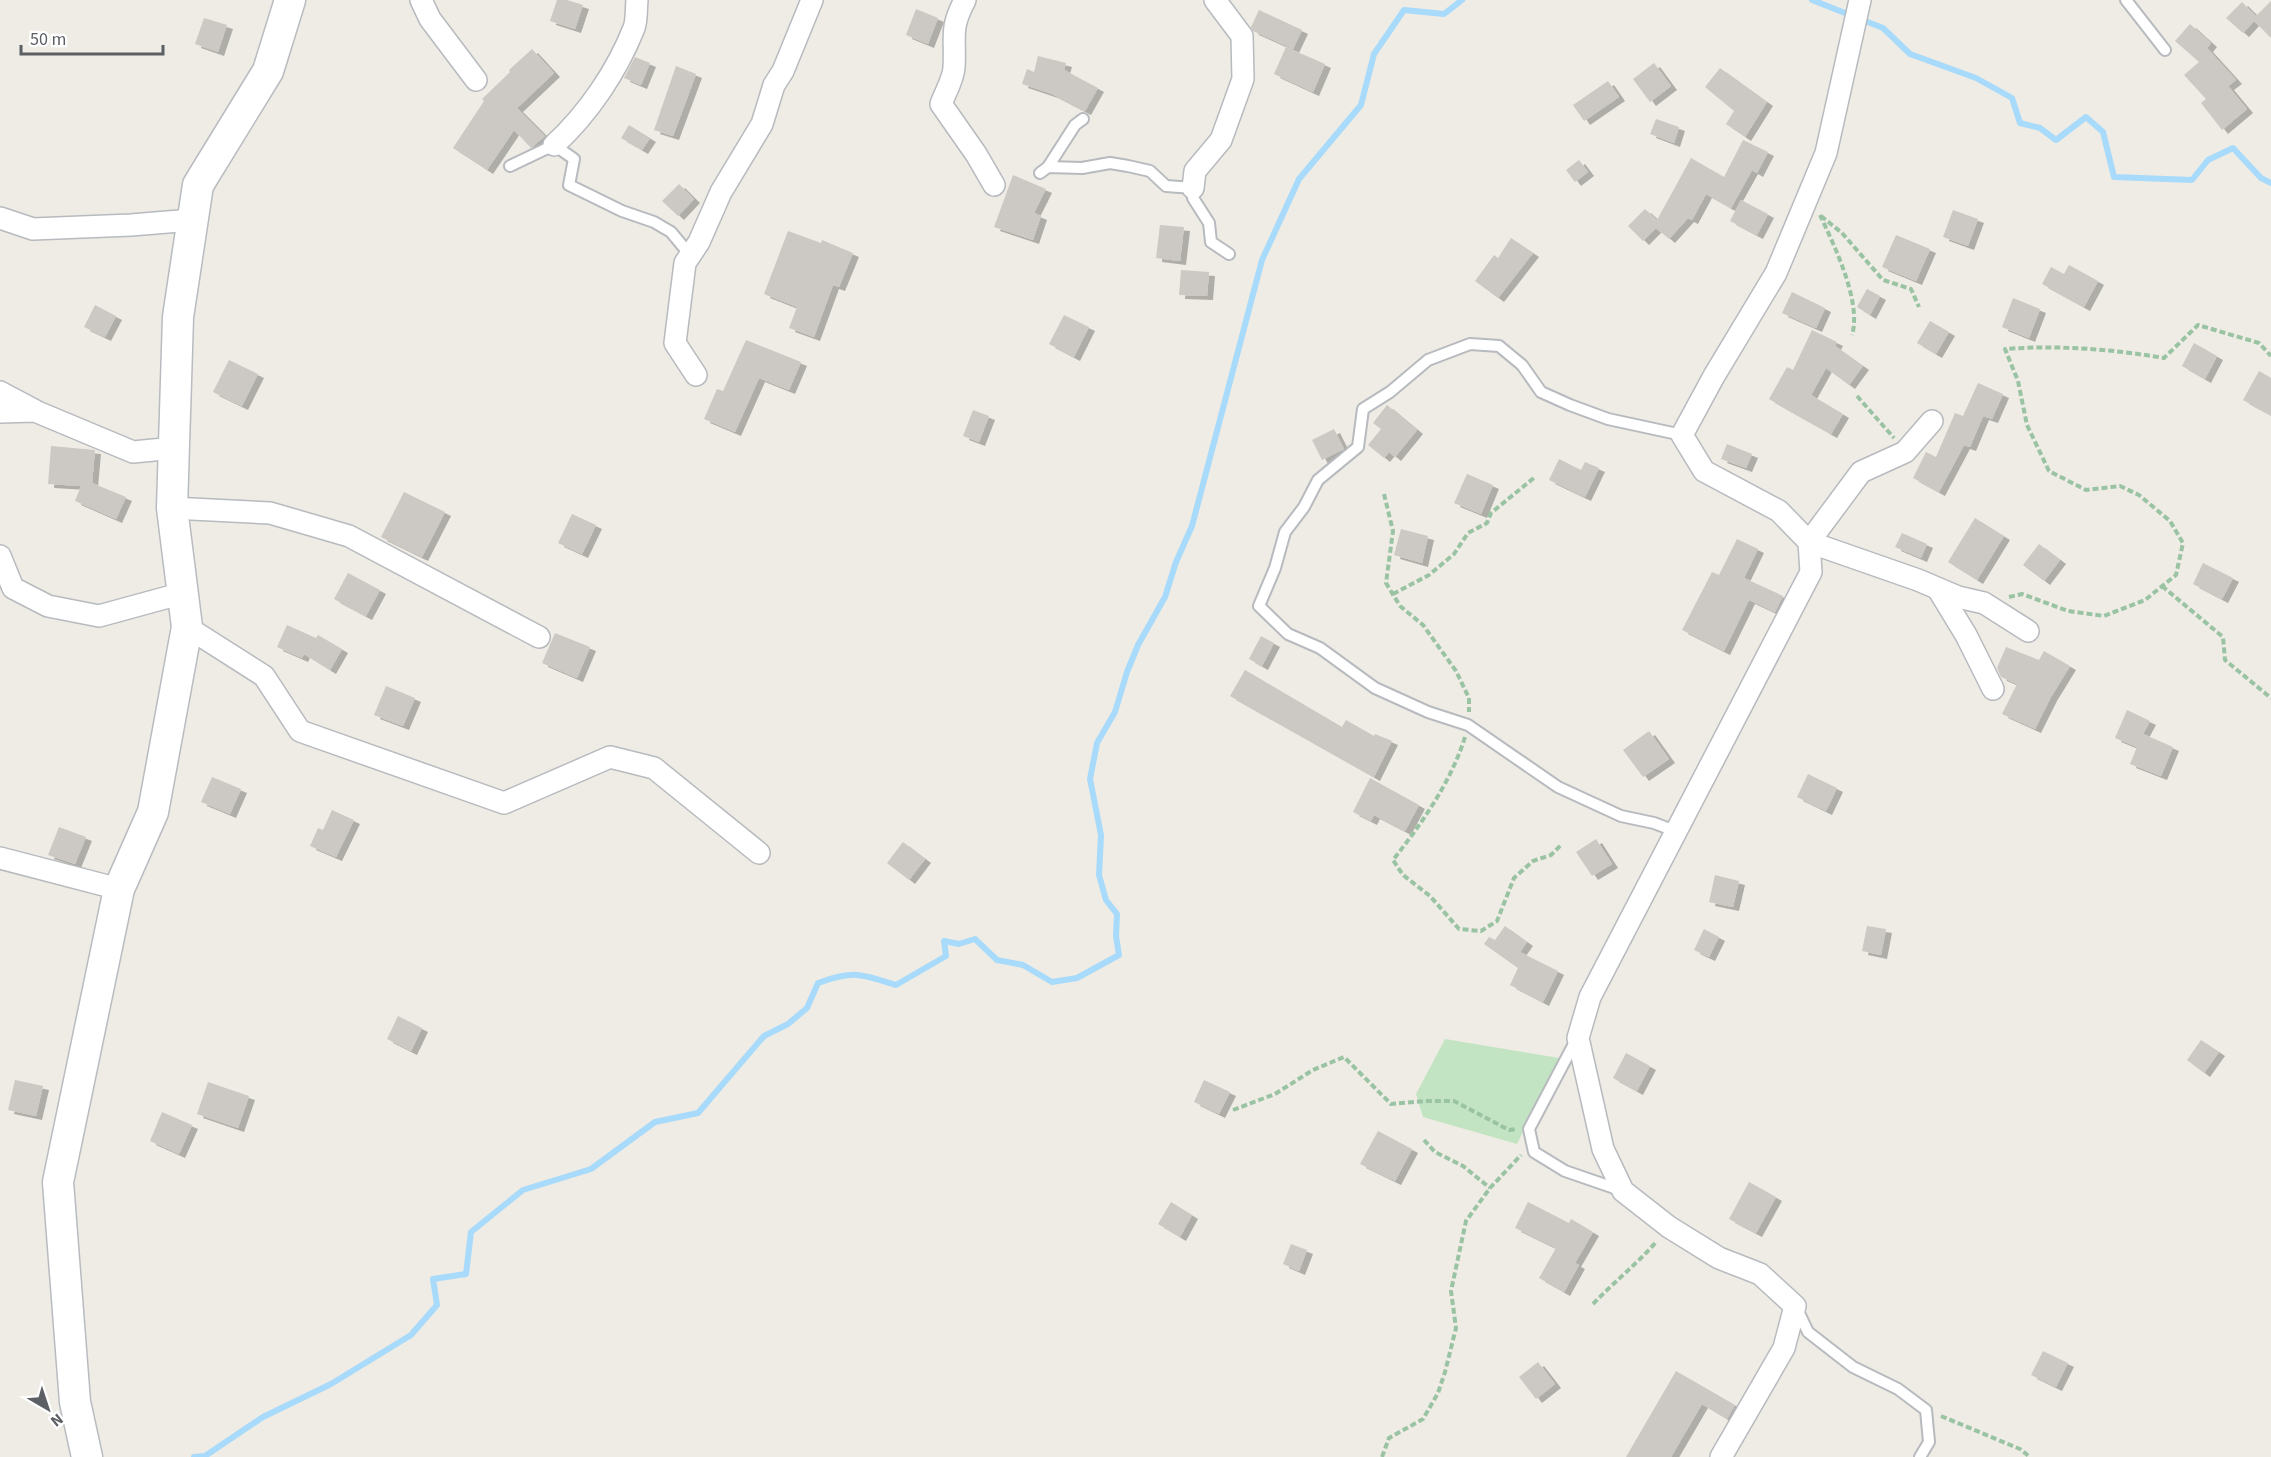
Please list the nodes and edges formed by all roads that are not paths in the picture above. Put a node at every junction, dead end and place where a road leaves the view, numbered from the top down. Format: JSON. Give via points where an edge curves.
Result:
{"nodes":[{"id":1,"x":290,"y":0,"type":"edge"},
{"id":2,"x":421,"y":0,"type":"edge"},
{"id":3,"x":637,"y":0,"type":"edge"},
{"id":4,"x":812,"y":0,"type":"edge"},
{"id":5,"x":965,"y":0,"type":"edge"},
{"id":6,"x":1215,"y":0,"type":"edge"},
{"id":7,"x":2126,"y":0,"type":"edge"},
{"id":8,"x":1860,"y":2,"type":"edge"},
{"id":9,"x":2165,"y":50,"type":"dead end"},
{"id":10,"x":476,"y":80,"type":"dead end"},
{"id":11,"x":1083,"y":118,"type":"dead end"},
{"id":12,"x":554,"y":145,"type":"junction"},
{"id":13,"x":510,"y":166,"type":"dead end"},
{"id":14,"x":994,"y":185,"type":"dead end"},
{"id":15,"x":1193,"y":188,"type":"junction"},
{"id":16,"x":0,"y":218,"type":"edge"},
{"id":17,"x":192,"y":220,"type":"junction"},
{"id":18,"x":1229,"y":254,"type":"dead end"},
{"id":19,"x":690,"y":255,"type":"junction"},
{"id":20,"x":696,"y":375,"type":"dead end"},
{"id":21,"x":0,"y":392,"type":"edge"},
{"id":22,"x":34,"y":411,"type":"junction"},
{"id":23,"x":0,"y":412,"type":"edge"},
{"id":24,"x":1932,"y":421,"type":"dead end"},
{"id":25,"x":1682,"y":435,"type":"junction"},
{"id":26,"x":174,"y":448,"type":"junction"},
{"id":27,"x":172,"y":508,"type":"junction"},
{"id":28,"x":1809,"y":542,"type":"junction"},
{"id":29,"x":0,"y":556,"type":"edge"},
{"id":30,"x":1938,"y":589,"type":"junction"},
{"id":31,"x":183,"y":593,"type":"junction"},
{"id":32,"x":187,"y":627,"type":"junction"},
{"id":33,"x":2028,"y":631,"type":"dead end"},
{"id":34,"x":539,"y":637,"type":"dead end"},
{"id":35,"x":1993,"y":690,"type":"dead end"},
{"id":36,"x":1675,"y":831,"type":"junction"},
{"id":37,"x":759,"y":853,"type":"dead end"},
{"id":38,"x":0,"y":858,"type":"edge"},
{"id":39,"x":119,"y":889,"type":"junction"},
{"id":40,"x":1578,"y":1038,"type":"junction"},
{"id":41,"x":1623,"y":1191,"type":"junction"},
{"id":42,"x":1795,"y":1306,"type":"junction"},
{"id":43,"x":87,"y":1457,"type":"edge"},
{"id":44,"x":1722,"y":1457,"type":"edge"},
{"id":45,"x":1920,"y":1457,"type":"edge"}],
"edges":[{"from":1,"to":17,"type":"street","via":[[268,71],[198,185]]},
{"from":2,"to":10,"type":"street"},
{"from":3,"to":12,"type":"street","via":[[634,26],[611,74],[574,128]]},
{"from":4,"to":19,"type":"street","via":[[774,85],[762,124],[721,192]]},
{"from":5,"to":14,"type":"street","via":[[955,19],[954,70],[941,104]]},
{"from":6,"to":15,"type":"street","via":[[1242,36],[1243,80],[1221,140],[1195,171]]},
{"from":7,"to":9,"type":"lane"},
{"from":8,"to":25,"type":"street","via":[[1811,212]]},
{"from":11,"to":15,"type":"lane","via":[[1044,170],[1128,166],[1150,171],[1166,186]]},
{"from":12,"to":13,"type":"lane"},
{"from":12,"to":19,"type":"lane","via":[[574,159],[569,185],[662,227]]},
{"from":15,"to":18,"type":"lane","via":[[1193,198],[1209,223],[1211,242]]},
{"from":16,"to":17,"type":"street","via":[[33,229]]},
{"from":17,"to":26,"type":"street","via":[[178,317]]},
{"from":19,"to":20,"type":"street","via":[[679,297],[675,343]]},
{"from":21,"to":22,"type":"street"},
{"from":22,"to":23,"type":"street"},
{"from":22,"to":26,"type":"street","via":[[133,452]]},
{"from":24,"to":28,"type":"street","via":[[1905,452],[1861,472]]},
{"from":25,"to":28,"type":"street","via":[[1704,471],[1779,511]]},
{"from":25,"to":36,"type":"lane","via":[[1608,419],[1541,392],[1522,365],[1499,346],[1470,344],[1428,360],[1363,409],[1358,447],[1318,480],[1285,532],[1259,606],[1288,634],[1320,648],[1375,688],[1468,725],[1558,787],[1621,816]]},
{"from":26,"to":27,"type":"street"},
{"from":27,"to":31,"type":"street"},
{"from":27,"to":34,"type":"street","via":[[270,513],[349,536]]},
{"from":28,"to":30,"type":"street"},
{"from":28,"to":36,"type":"street","via":[[1811,573]]},
{"from":29,"to":31,"type":"street","via":[[13,588],[48,606],[99,616]]},
{"from":30,"to":33,"type":"street","via":[[1984,603]]},
{"from":30,"to":35,"type":"street","via":[[1966,634]]},
{"from":31,"to":32,"type":"street"},
{"from":32,"to":37,"type":"street","via":[[264,676],[300,731],[504,803],[610,757],[654,768]]},
{"from":32,"to":39,"type":"street","via":[[153,812]]},
{"from":36,"to":40,"type":"street","via":[[1590,996]]},
{"from":38,"to":39,"type":"street"},
{"from":39,"to":43,"type":"street","via":[[58,1182],[75,1402]]},
{"from":40,"to":41,"type":"street","via":[[1603,1149]]},
{"from":40,"to":41,"type":"lane","via":[[1529,1129],[1534,1152],[1565,1171]]},
{"from":41,"to":42,"type":"street","via":[[1669,1227],[1719,1258],[1760,1274]]},
{"from":42,"to":44,"type":"street","via":[[1784,1348]]},
{"from":42,"to":45,"type":"lane","via":[[1808,1332],[1853,1366],[1898,1389],[1926,1410],[1929,1442]]}]}
